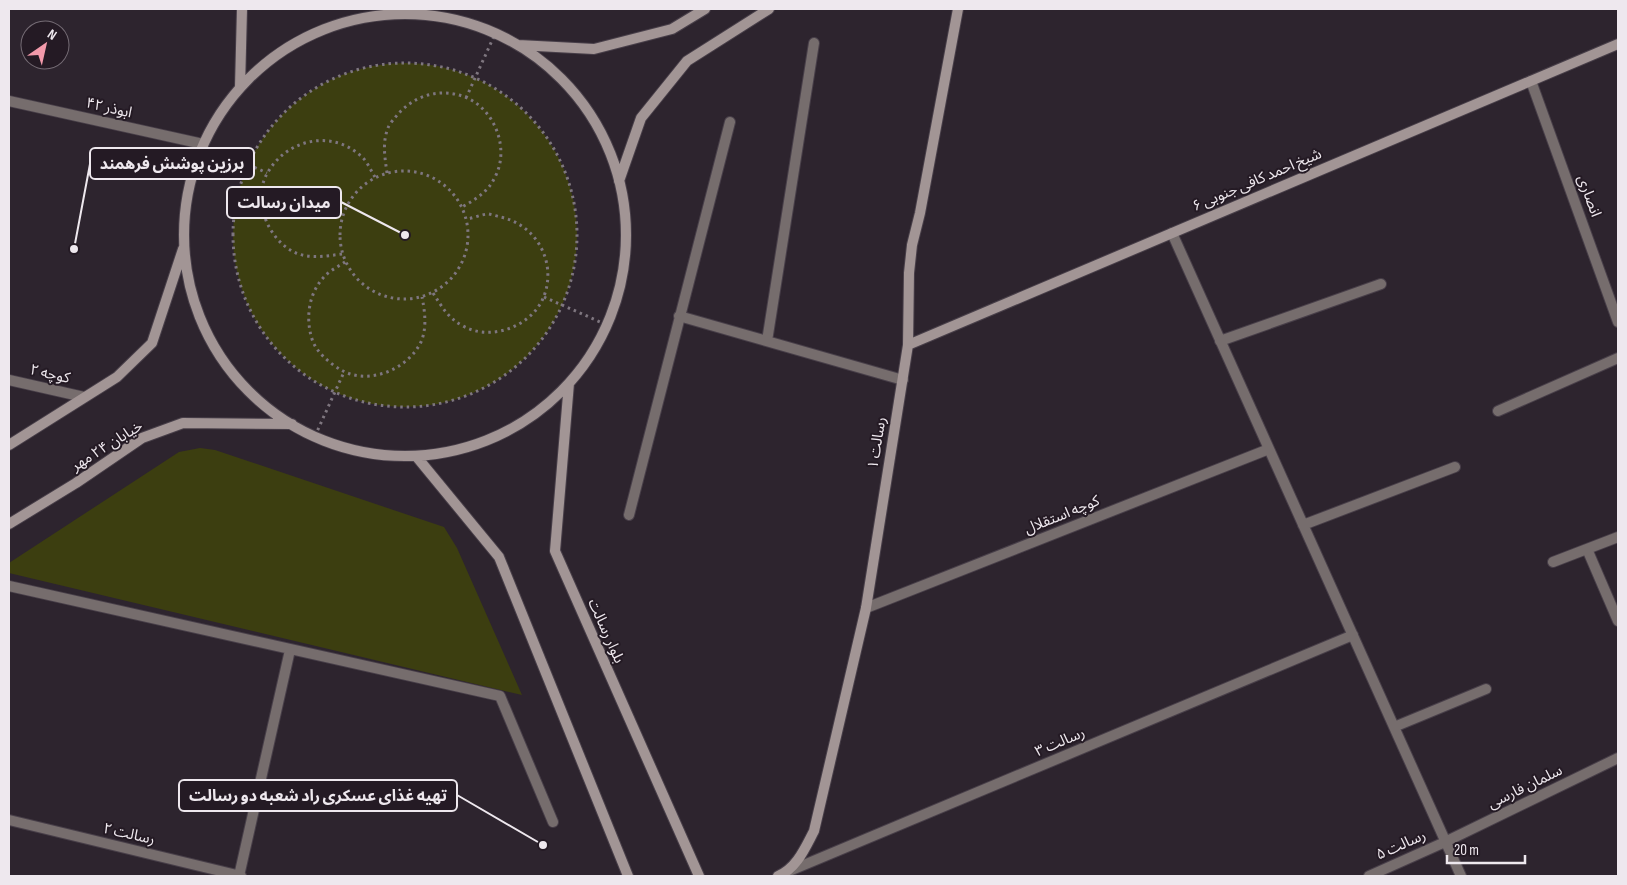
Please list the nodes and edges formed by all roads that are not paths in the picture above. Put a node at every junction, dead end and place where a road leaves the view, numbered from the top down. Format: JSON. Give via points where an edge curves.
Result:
{"nodes":[{"id":1,"x":242,"y":9,"type":"edge"},
{"id":2,"x":705,"y":9,"type":"edge"},
{"id":3,"x":769,"y":9,"type":"edge"},
{"id":4,"x":958,"y":9,"type":"edge"},
{"id":5,"x":391,"y":11,"type":"edge"},
{"id":6,"x":814,"y":43,"type":"dead end"},
{"id":7,"x":1618,"y":44,"type":"edge"},
{"id":8,"x":518,"y":45,"type":"junction"},
{"id":9,"x":1531,"y":81,"type":"junction"},
{"id":10,"x":240,"y":87,"type":"junction"},
{"id":11,"x":9,"y":101,"type":"edge"},
{"id":12,"x":730,"y":122,"type":"dead end"},
{"id":13,"x":203,"y":144,"type":"junction"},
{"id":14,"x":619,"y":181,"type":"junction"},
{"id":15,"x":1172,"y":233,"type":"junction"},
{"id":16,"x":184,"y":246,"type":"junction"},
{"id":17,"x":1380,"y":284,"type":"dead end"},
{"id":18,"x":680,"y":316,"type":"junction"},
{"id":19,"x":1618,"y":322,"type":"edge"},
{"id":20,"x":767,"y":341,"type":"junction"},
{"id":21,"x":1220,"y":341,"type":"junction"},
{"id":22,"x":908,"y":345,"type":"junction"},
{"id":23,"x":1618,"y":358,"type":"edge"},
{"id":24,"x":9,"y":380,"type":"edge"},
{"id":25,"x":903,"y":380,"type":"junction"},
{"id":26,"x":569,"y":383,"type":"junction"},
{"id":27,"x":84,"y":397,"type":"junction"},
{"id":28,"x":1498,"y":411,"type":"dead end"},
{"id":29,"x":292,"y":424,"type":"junction"},
{"id":30,"x":9,"y":444,"type":"edge"},
{"id":31,"x":1269,"y":449,"type":"junction"},
{"id":32,"x":416,"y":456,"type":"junction"},
{"id":33,"x":1455,"y":467,"type":"dead end"},
{"id":34,"x":628,"y":515,"type":"dead end"},
{"id":35,"x":9,"y":524,"type":"edge"},
{"id":36,"x":1303,"y":525,"type":"junction"},
{"id":37,"x":1618,"y":537,"type":"edge"},
{"id":38,"x":1587,"y":549,"type":"junction"},
{"id":39,"x":1553,"y":562,"type":"dead end"},
{"id":40,"x":9,"y":586,"type":"edge"},
{"id":41,"x":866,"y":608,"type":"junction"},
{"id":42,"x":1618,"y":621,"type":"edge"},
{"id":43,"x":1352,"y":636,"type":"junction"},
{"id":44,"x":290,"y":650,"type":"junction"},
{"id":45,"x":1486,"y":690,"type":"dead end"},
{"id":46,"x":1394,"y":726,"type":"junction"},
{"id":47,"x":1618,"y":758,"type":"edge"},
{"id":48,"x":9,"y":820,"type":"edge"},
{"id":49,"x":553,"y":822,"type":"dead end"},
{"id":50,"x":1446,"y":842,"type":"junction"},
{"id":51,"x":783,"y":874,"type":"edge"},
{"id":52,"x":240,"y":876,"type":"edge"},
{"id":53,"x":628,"y":876,"type":"edge"},
{"id":54,"x":699,"y":876,"type":"edge"},
{"id":55,"x":1368,"y":876,"type":"edge"},
{"id":56,"x":1461,"y":876,"type":"edge"}],
"edges":[{"from":1,"to":10,"type":"main road"},
{"from":2,"to":8,"type":"main road","via":[[672,29],[594,49]]},
{"from":3,"to":14,"type":"main road","via":[[687,61],[641,118]]},
{"from":4,"to":22,"type":"main road","name":"رسالت ۱","via":[[912,245]]},
{"from":5,"to":8,"type":"main road","via":[[471,24]]},
{"from":5,"to":10,"type":"main road","via":[[350,20],[309,35],[272,58]]},
{"from":6,"to":20,"type":"street"},
{"from":7,"to":9,"type":"main road","name":"شیخ احمد کافی جنوبی ۶"},
{"from":8,"to":14,"type":"main road","via":[[553,71],[582,103],[605,140]]},
{"from":9,"to":15,"type":"main road","name":"شیخ احمد کافی جنوبی ۶"},
{"from":9,"to":19,"type":"street","name":"انصاری"},
{"from":10,"to":13,"type":"main road","via":[[219,114]]},
{"from":11,"to":13,"type":"street","name":"ابوذر ۴۲"},
{"from":12,"to":18,"type":"street"},
{"from":13,"to":16,"type":"main road","via":[[187,194]]},
{"from":14,"to":26,"type":"main road","via":[[625,218],[620,290],[597,346]]},
{"from":15,"to":21,"type":"street"},
{"from":15,"to":22,"type":"main road","name":"شیخ احمد کافی جنوبی ۶"},
{"from":16,"to":27,"type":"main road","via":[[152,343],[117,377]]},
{"from":16,"to":29,"type":"main road","via":[[190,288],[205,329],[227,366],[257,399]]},
{"from":17,"to":21,"type":"street"},
{"from":18,"to":20,"type":"street"},
{"from":18,"to":34,"type":"street"},
{"from":20,"to":25,"type":"street"},
{"from":21,"to":31,"type":"street"},
{"from":22,"to":25,"type":"main road","name":"رسالت ۱"},
{"from":23,"to":28,"type":"street"},
{"from":24,"to":27,"type":"street","name":"کوچه ۲"},
{"from":25,"to":41,"type":"main road","name":"رسالت ۱"},
{"from":26,"to":32,"type":"main road","via":[[538,412],[500,435],[459,449]]},
{"from":26,"to":54,"type":"main road","name":"بلوار رسالت","via":[[555,551]]},
{"from":27,"to":30,"type":"main road"},
{"from":29,"to":32,"type":"main road","via":[[339,446],[364,452]]},
{"from":29,"to":35,"type":"main road","name":"خیابان ۲۴ مهر","via":[[183,423],[142,438]]},
{"from":31,"to":36,"type":"street"},
{"from":31,"to":41,"type":"street","name":"کوچه استقلال"},
{"from":32,"to":53,"type":"main road","via":[[499,557]]},
{"from":33,"to":36,"type":"street"},
{"from":36,"to":43,"type":"street"},
{"from":37,"to":38,"type":"street"},
{"from":38,"to":39,"type":"street"},
{"from":38,"to":42,"type":"street"},
{"from":40,"to":44,"type":"street"},
{"from":41,"to":51,"type":"main road","name":"رسالت ۱","via":[[814,830],[801,855]]},
{"from":43,"to":46,"type":"street"},
{"from":43,"to":51,"type":"street","name":"رسالت ۳"},
{"from":44,"to":49,"type":"street","via":[[500,696]]},
{"from":44,"to":52,"type":"street"},
{"from":45,"to":46,"type":"street"},
{"from":46,"to":50,"type":"street"},
{"from":47,"to":50,"type":"street","name":"سلمان فارسی"},
{"from":48,"to":52,"type":"street","name":"رسالت ۲"},
{"from":50,"to":55,"type":"street","name":"رسالت ۵"},
{"from":50,"to":56,"type":"street"}]}
